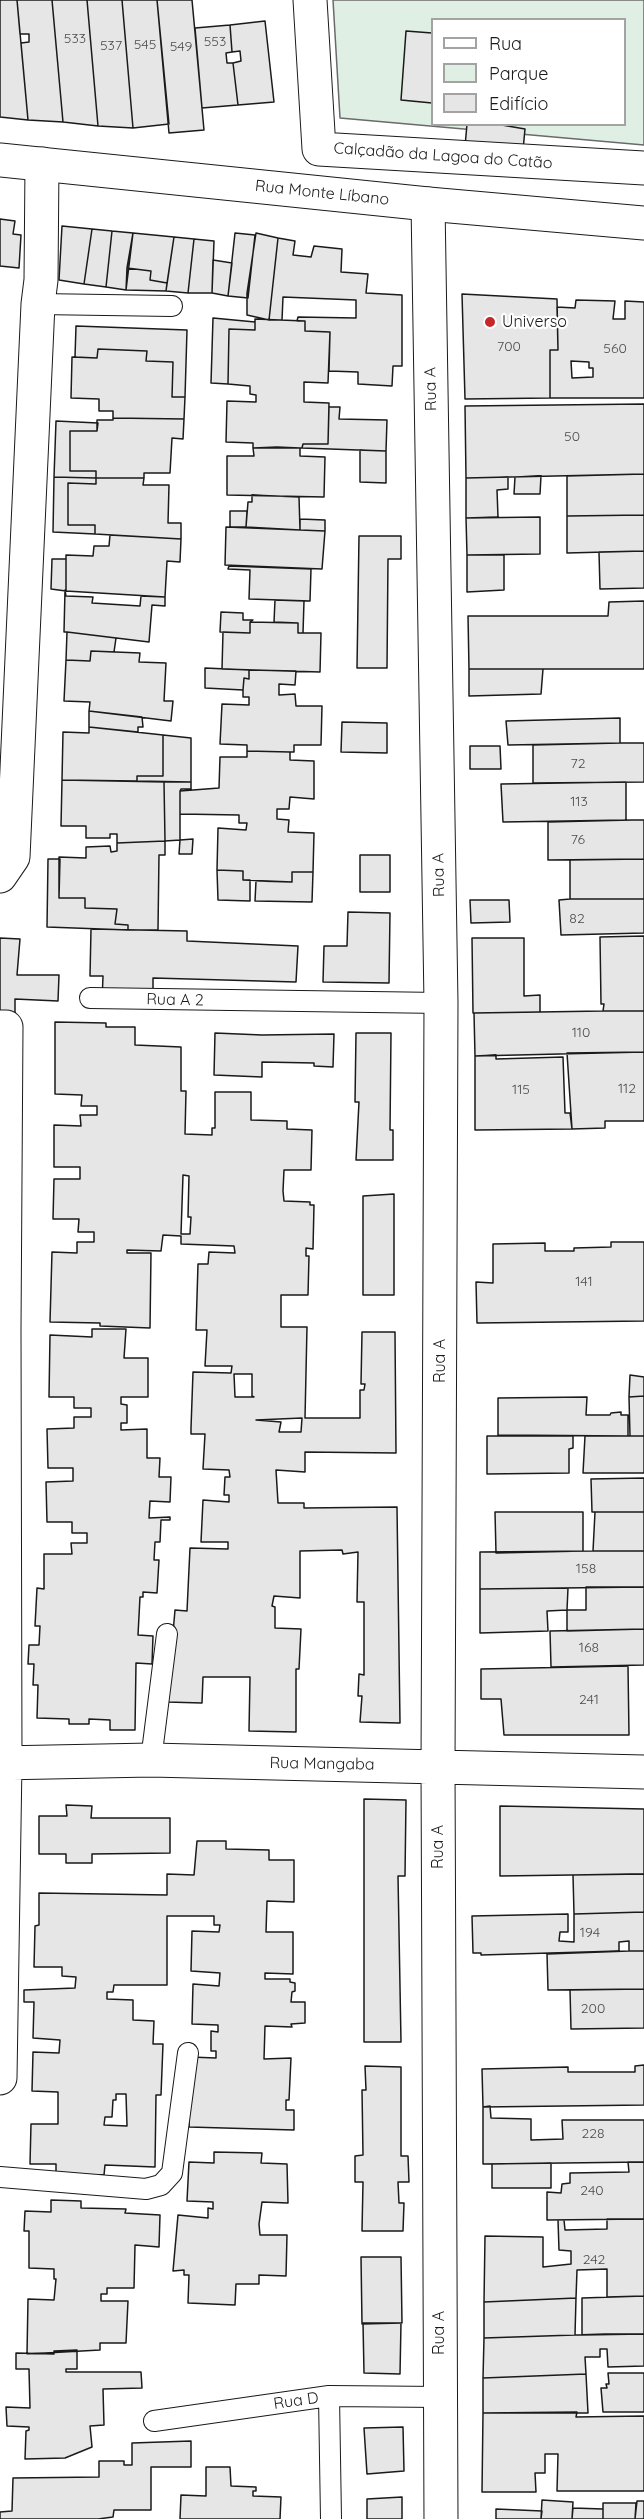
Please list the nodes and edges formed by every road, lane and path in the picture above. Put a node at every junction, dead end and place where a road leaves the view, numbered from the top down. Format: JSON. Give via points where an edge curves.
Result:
{"nodes":[{"id":1,"x":310,"y":0,"type":"edge"},
{"id":2,"x":0,"y":160,"type":"edge"},
{"id":3,"x":42,"y":164,"type":"junction"},
{"id":4,"x":644,"y":168,"type":"edge"},
{"id":5,"x":428,"y":204,"type":"junction"},
{"id":6,"x":644,"y":223,"type":"edge"},
{"id":7,"x":38,"y":304,"type":"junction"},
{"id":8,"x":172,"y":306,"type":"dead end"},
{"id":9,"x":0,"y":876,"type":"edge"},
{"id":10,"x":90,"y":998,"type":"dead end"},
{"id":11,"x":441,"y":1003,"type":"junction"},
{"id":12,"x":3,"y":1027,"type":"edge"},
{"id":13,"x":167,"y":1634,"type":"dead end"},
{"id":14,"x":151,"y":1760,"type":"junction"},
{"id":15,"x":3,"y":1763,"type":"edge"},
{"id":16,"x":438,"y":1766,"type":"junction"},
{"id":17,"x":644,"y":1772,"type":"edge"},
{"id":18,"x":188,"y":2053,"type":"dead end"},
{"id":19,"x":0,"y":2078,"type":"edge"},
{"id":20,"x":0,"y":2177,"type":"edge"},
{"id":21,"x":329,"y":2396,"type":"junction"},
{"id":22,"x":440,"y":2397,"type":"junction"},
{"id":23,"x":154,"y":2421,"type":"dead end"},
{"id":24,"x":332,"y":2519,"type":"edge"},
{"id":25,"x":441,"y":2519,"type":"edge"}],
"edges":[{"from":1,"to":4,"type":"street","name":"Calçadão da Lagoa do Catão","via":[[319,149]]},
{"from":2,"to":3,"type":"street","name":"Rua Monte Líbano"},
{"from":3,"to":5,"type":"street","name":"Rua Monte Líbano"},
{"from":3,"to":7,"type":"street"},
{"from":5,"to":6,"type":"street","name":"Rua Monte Líbano"},
{"from":5,"to":11,"type":"street","name":"Rua A"},
{"from":7,"to":8,"type":"lane"},
{"from":7,"to":9,"type":"street","via":[[13,857]]},
{"from":10,"to":11,"type":"lane","name":"Rua A 2"},
{"from":11,"to":16,"type":"street","name":"Rua A"},
{"from":12,"to":15,"type":"street"},
{"from":13,"to":14,"type":"lane"},
{"from":14,"to":15,"type":"street","name":"Rua Mangaba"},
{"from":14,"to":16,"type":"street","name":"Rua Mangaba"},
{"from":15,"to":19,"type":"street"},
{"from":16,"to":17,"type":"street","name":"Rua Mangaba"},
{"from":16,"to":22,"type":"street","name":"Rua A"},
{"from":18,"to":20,"type":"lane","via":[[172,2173],[161,2185],[146,2188]]},
{"from":21,"to":22,"type":"lane","name":"Rua D"},
{"from":21,"to":23,"type":"lane","name":"Rua D"},
{"from":21,"to":24,"type":"lane"},
{"from":22,"to":25,"type":"street","name":"Rua A"}]}
